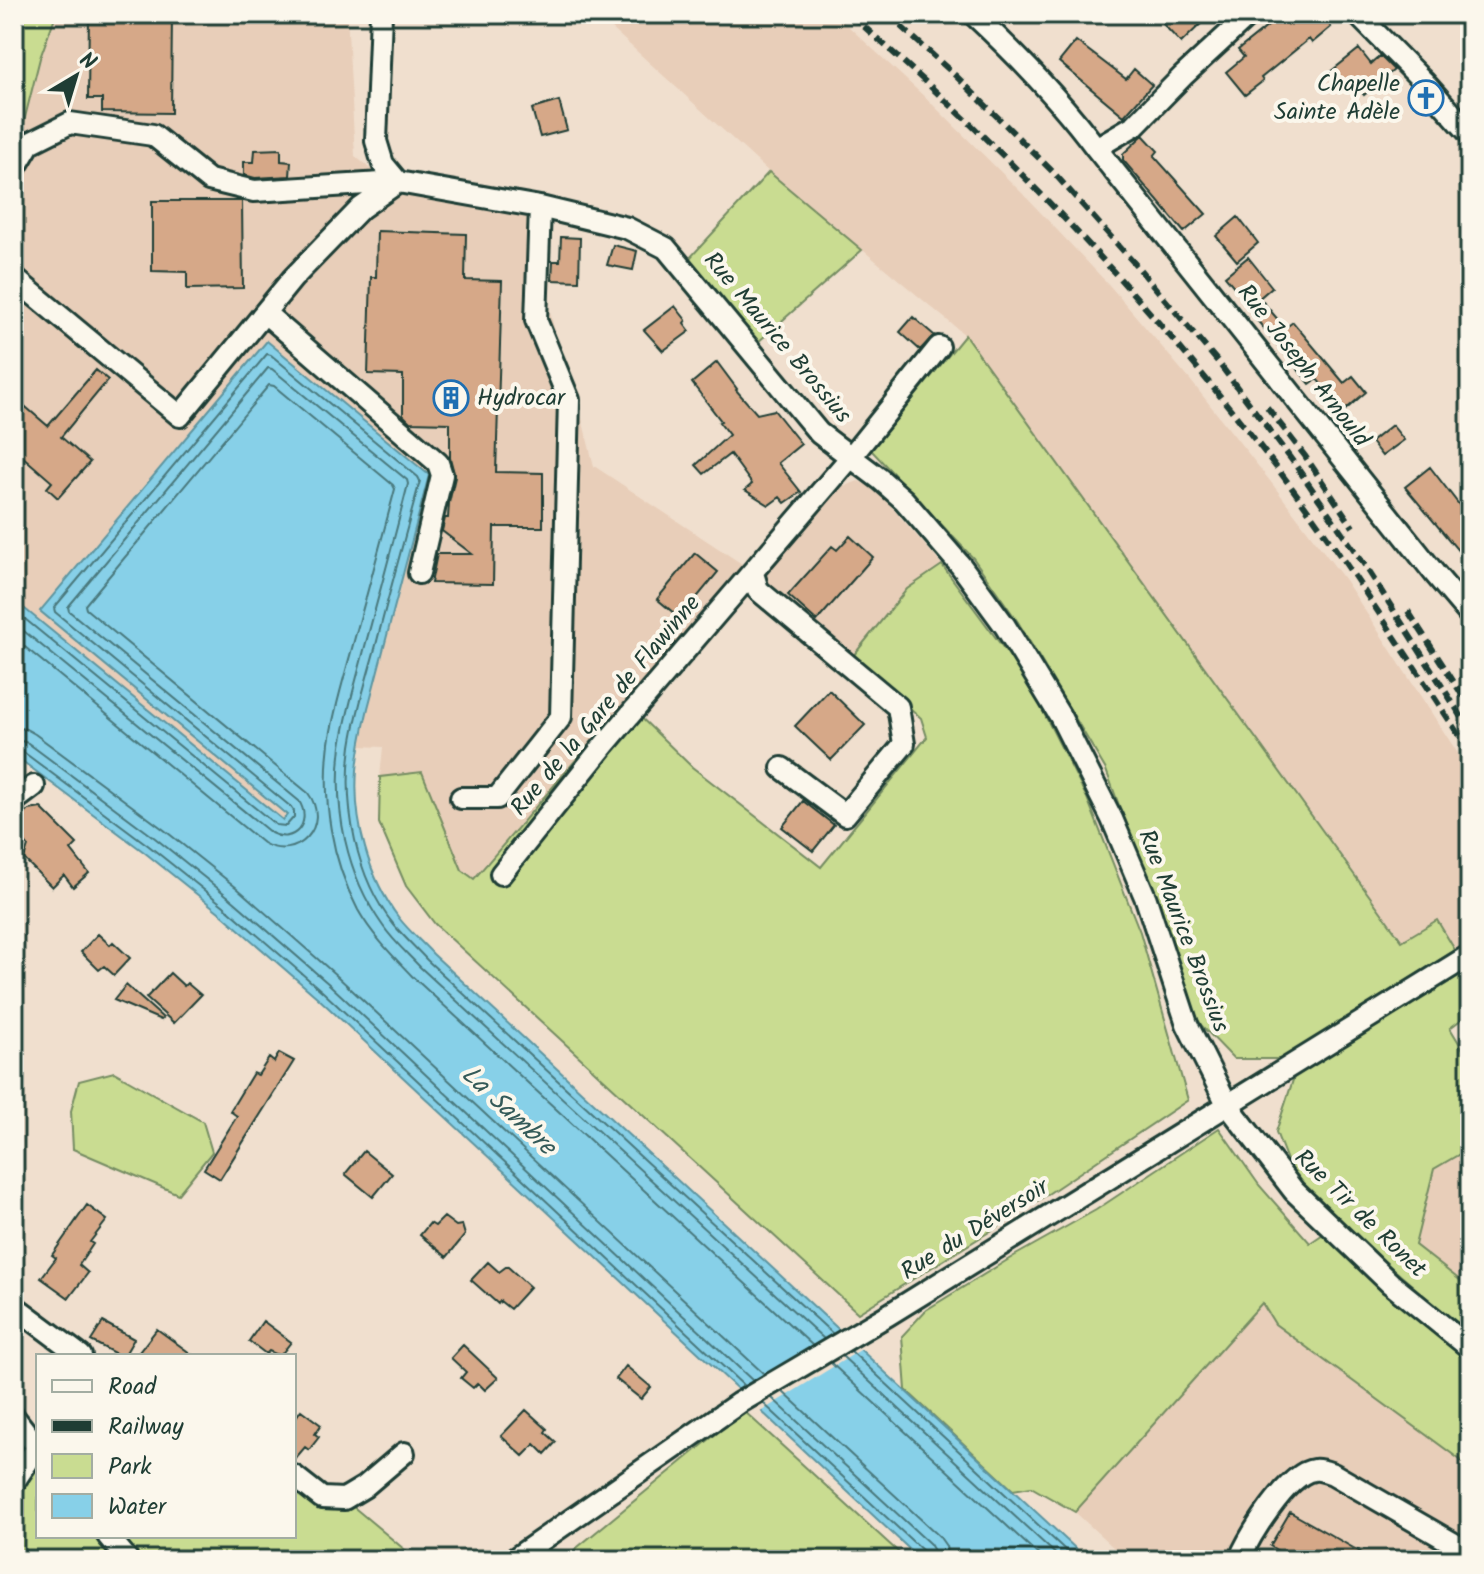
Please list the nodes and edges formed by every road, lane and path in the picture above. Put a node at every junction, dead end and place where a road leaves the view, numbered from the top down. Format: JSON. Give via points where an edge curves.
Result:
{"nodes":[{"id":1,"x":381,"y":14,"type":"edge"},
{"id":2,"x":973,"y":14,"type":"edge"},
{"id":3,"x":1250,"y":14,"type":"edge"},
{"id":4,"x":1357,"y":14,"type":"edge"},
{"id":5,"x":1470,"y":134,"type":"edge"},
{"id":6,"x":1096,"y":148,"type":"junction"},
{"id":7,"x":14,"y":170,"type":"edge"},
{"id":8,"x":398,"y":182,"type":"junction"},
{"id":9,"x":540,"y":207,"type":"junction"},
{"id":10,"x":14,"y":278,"type":"edge"},
{"id":11,"x":265,"y":313,"type":"junction"},
{"id":12,"x":939,"y":347,"type":"dead end"},
{"id":13,"x":850,"y":458,"type":"junction"},
{"id":14,"x":419,"y":573,"type":"dead end"},
{"id":15,"x":753,"y":573,"type":"junction"},
{"id":16,"x":1470,"y":615,"type":"edge"},
{"id":17,"x":782,"y":768,"type":"dead end"},
{"id":18,"x":34,"y":786,"type":"dead end"},
{"id":19,"x":461,"y":798,"type":"dead end"},
{"id":20,"x":14,"y":801,"type":"edge"},
{"id":21,"x":501,"y":874,"type":"dead end"},
{"id":22,"x":1464,"y":958,"type":"edge"},
{"id":23,"x":1227,"y":1104,"type":"junction"},
{"id":24,"x":14,"y":1306,"type":"edge"},
{"id":25,"x":1470,"y":1348,"type":"edge"},
{"id":26,"x":78,"y":1354,"type":"edge"},
{"id":27,"x":14,"y":1417,"type":"edge"},
{"id":28,"x":36,"y":1444,"type":"edge"},
{"id":29,"x":36,"y":1450,"type":"edge"},
{"id":30,"x":404,"y":1453,"type":"dead end"},
{"id":31,"x":296,"y":1478,"type":"edge"},
{"id":32,"x":14,"y":1482,"type":"edge"},
{"id":33,"x":110,"y":1538,"type":"edge"},
{"id":34,"x":1470,"y":1553,"type":"edge"},
{"id":35,"x":128,"y":1560,"type":"edge"},
{"id":36,"x":513,"y":1560,"type":"edge"},
{"id":37,"x":1239,"y":1560,"type":"edge"}],
"edges":[{"from":1,"to":8,"type":"street","via":[[376,141],[383,164]]},
{"from":2,"to":6,"type":"street","name":"Rue Joseph Arnould","via":[[1075,118]]},
{"from":3,"to":6,"type":"street","via":[[1135,125]]},
{"from":4,"to":5,"type":"street"},
{"from":6,"to":16,"type":"street","name":"Rue Joseph Arnould"},
{"from":7,"to":8,"type":"street","name":"Rue Maurice Brossius","via":[[30,143],[70,123],[153,135],[209,180],[254,191]]},
{"from":8,"to":9,"type":"street","name":"Rue Maurice Brossius"},
{"from":8,"to":11,"type":"street","via":[[361,208]]},
{"from":9,"to":13,"type":"street","name":"Rue Maurice Brossius","via":[[627,228],[666,248],[819,433]]},
{"from":9,"to":19,"type":"street","via":[[536,320],[569,400],[561,717],[497,798]]},
{"from":10,"to":11,"type":"street","via":[[180,416]]},
{"from":11,"to":14,"type":"street","via":[[438,463],[442,475]]},
{"from":12,"to":13,"type":"street","name":"Rue de la Gare de Flawinne"},
{"from":13,"to":15,"type":"street","name":"Rue de la Gare de Flawinne"},
{"from":13,"to":23,"type":"street","name":"Rue Maurice Brossius","via":[[904,500],[961,566],[1060,716],[1112,819],[1146,899],[1187,1024]]},
{"from":15,"to":17,"type":"street","via":[[758,590],[898,707],[904,744],[845,815]]},
{"from":15,"to":21,"type":"street","name":"Rue de la Gare de Flawinne"},
{"from":18,"to":20,"type":"street"},
{"from":22,"to":23,"type":"street","name":"Rue du Déversoir"},
{"from":23,"to":25,"type":"street","name":"Rue Tir de Ronet","via":[[1294,1191],[1391,1284]]},
{"from":23,"to":36,"type":"street","name":"Rue du Déversoir","via":[[739,1403]]},
{"from":24,"to":26,"type":"street"},
{"from":27,"to":28,"type":"street"},
{"from":29,"to":32,"type":"street"},
{"from":30,"to":31,"type":"street","via":[[344,1499],[322,1498]]},
{"from":33,"to":35,"type":"street"},
{"from":34,"to":37,"type":"street","via":[[1317,1469],[1303,1473],[1270,1506]]}]}
